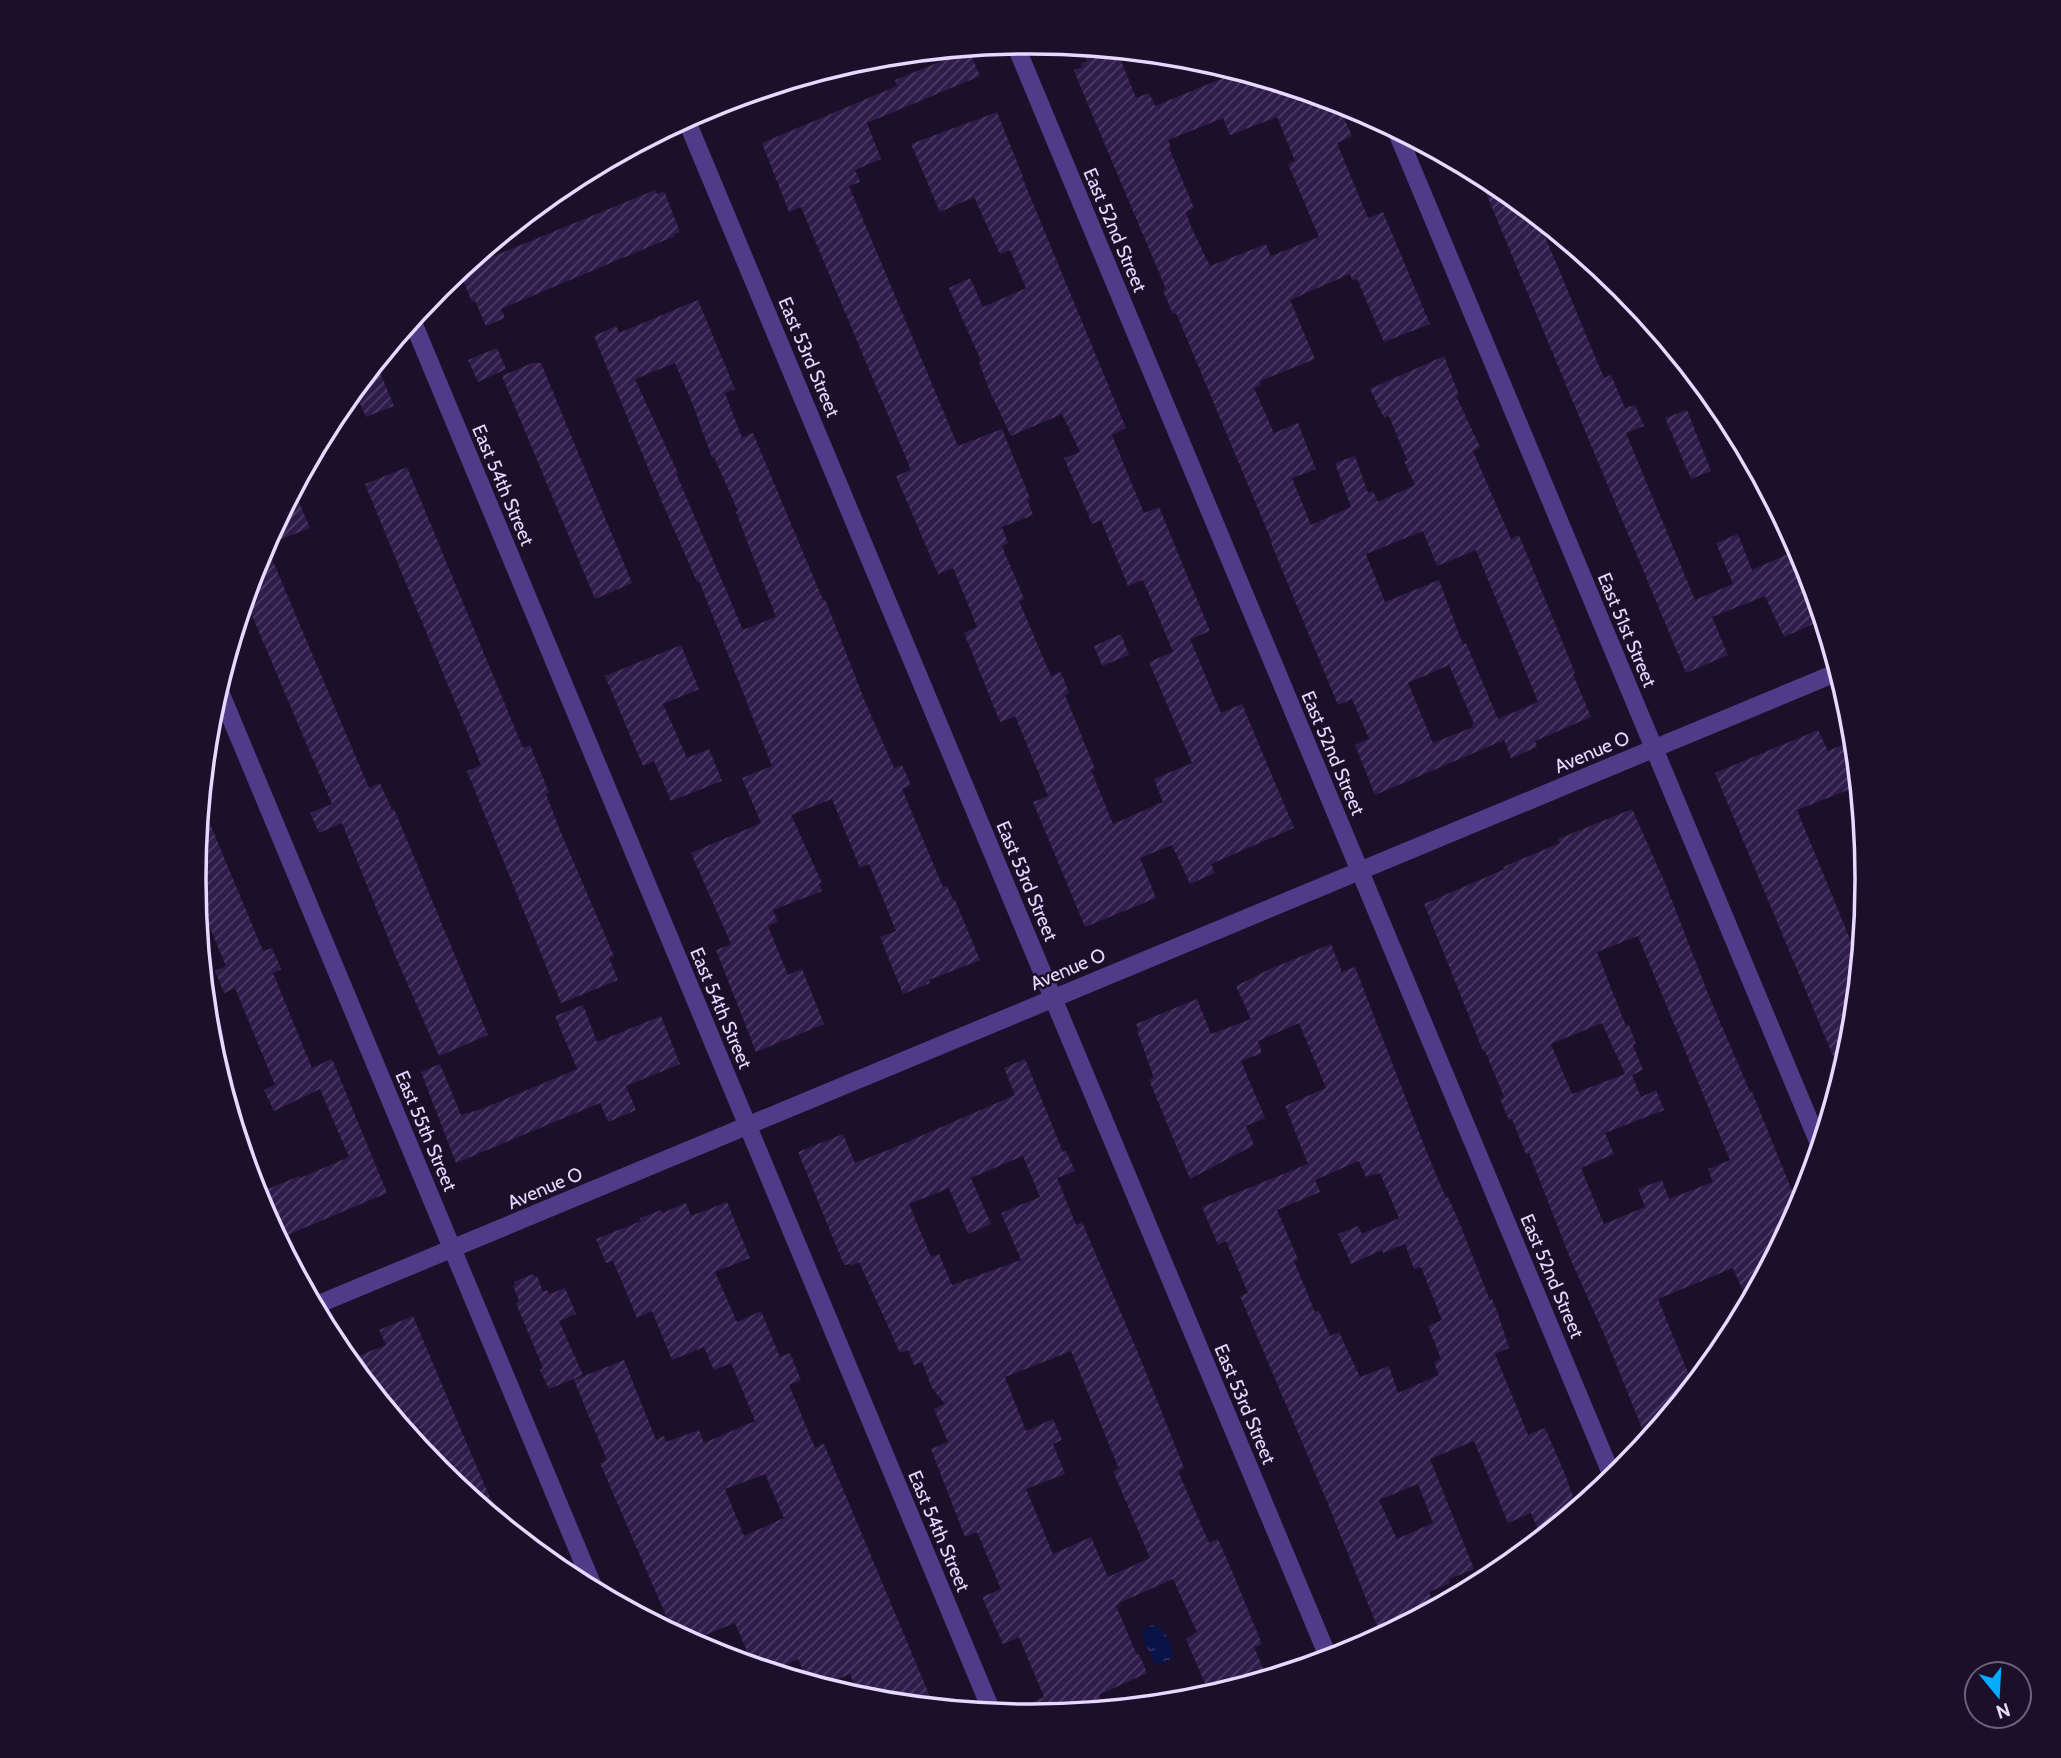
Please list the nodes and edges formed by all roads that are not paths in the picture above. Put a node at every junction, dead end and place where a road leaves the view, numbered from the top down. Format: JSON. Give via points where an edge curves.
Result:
{"nodes":[{"id":1,"x":1019,"y":54,"type":"edge"},
{"id":2,"x":690,"y":128,"type":"edge"},
{"id":3,"x":1401,"y":142,"type":"edge"},
{"id":4,"x":416,"y":329,"type":"edge"},
{"id":5,"x":1829,"y":675,"type":"edge"},
{"id":6,"x":225,"y":704,"type":"edge"},
{"id":7,"x":1654,"y":748,"type":"junction"},
{"id":8,"x":1360,"y":871,"type":"junction"},
{"id":9,"x":1054,"y":998,"type":"junction"},
{"id":10,"x":747,"y":1126,"type":"junction"},
{"id":11,"x":1814,"y":1133,"type":"edge"},
{"id":12,"x":453,"y":1249,"type":"junction"},
{"id":13,"x":323,"y":1302,"type":"edge"},
{"id":14,"x":1608,"y":1467,"type":"edge"},
{"id":15,"x":588,"y":1575,"type":"edge"},
{"id":16,"x":1325,"y":1649,"type":"edge"},
{"id":17,"x":988,"y":1702,"type":"edge"}],
"edges":[{"from":1,"to":8,"type":"street","name":"East 52nd Street"},
{"from":2,"to":9,"type":"street","name":"East 53rd Street"},
{"from":3,"to":7,"type":"street","name":"East 51st Street"},
{"from":4,"to":10,"type":"street","name":"East 54th Street"},
{"from":5,"to":7,"type":"street","name":"Avenue O"},
{"from":6,"to":12,"type":"street","name":"East 55th Street"},
{"from":7,"to":8,"type":"street","name":"Avenue O"},
{"from":7,"to":11,"type":"street","name":"East 51st Street"},
{"from":8,"to":9,"type":"street","name":"Avenue O"},
{"from":8,"to":14,"type":"street","name":"East 52nd Street"},
{"from":9,"to":10,"type":"street","name":"Avenue O"},
{"from":9,"to":16,"type":"street","name":"East 53rd Street"},
{"from":10,"to":12,"type":"street","name":"Avenue O"},
{"from":10,"to":17,"type":"street","name":"East 54th Street"},
{"from":12,"to":13,"type":"street","name":"Avenue O"},
{"from":12,"to":15,"type":"street","name":"East 55th Street"}]}
